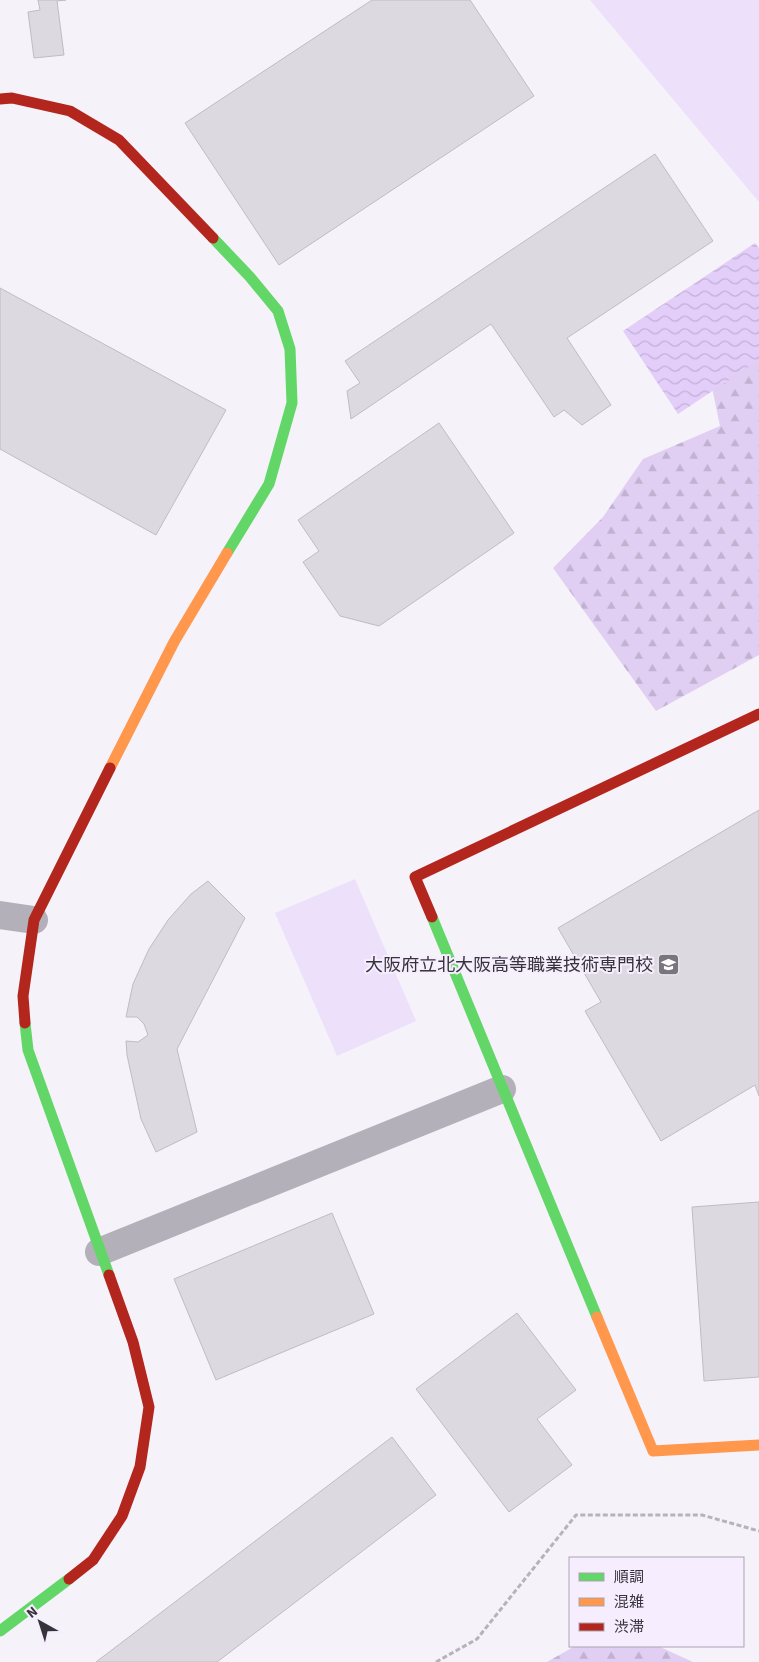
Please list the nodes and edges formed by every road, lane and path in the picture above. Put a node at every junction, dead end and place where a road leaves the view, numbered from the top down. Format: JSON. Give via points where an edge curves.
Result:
{"nodes":[{"id":1,"x":0,"y":100,"type":"edge"},
{"id":2,"x":759,"y":714,"type":"edge"},
{"id":3,"x":0,"y":915,"type":"edge"},
{"id":4,"x":34,"y":920,"type":"junction"},
{"id":5,"x":502,"y":1089,"type":"junction"},
{"id":6,"x":99,"y":1252,"type":"junction"},
{"id":7,"x":759,"y":1445,"type":"edge"},
{"id":8,"x":759,"y":1531,"type":"edge"},
{"id":9,"x":0,"y":1632,"type":"edge"},
{"id":10,"x":436,"y":1662,"type":"edge"}],
"edges":[{"from":1,"to":4,"type":"street","via":[[12,98],[70,111],[119,140],[278,311],[290,349],[292,403],[269,484],[174,642]]},
{"from":2,"to":5,"type":"street","via":[[415,877]]},
{"from":3,"to":4,"type":"street"},
{"from":4,"to":6,"type":"street","via":[[23,996],[28,1050]]},
{"from":5,"to":6,"type":"street"},
{"from":5,"to":7,"type":"street","via":[[653,1451]]},
{"from":6,"to":9,"type":"street","via":[[133,1342],[149,1407],[140,1467],[122,1516],[93,1560]]},
{"from":8,"to":10,"type":"path","via":[[702,1515],[576,1515],[477,1639]]}]}
